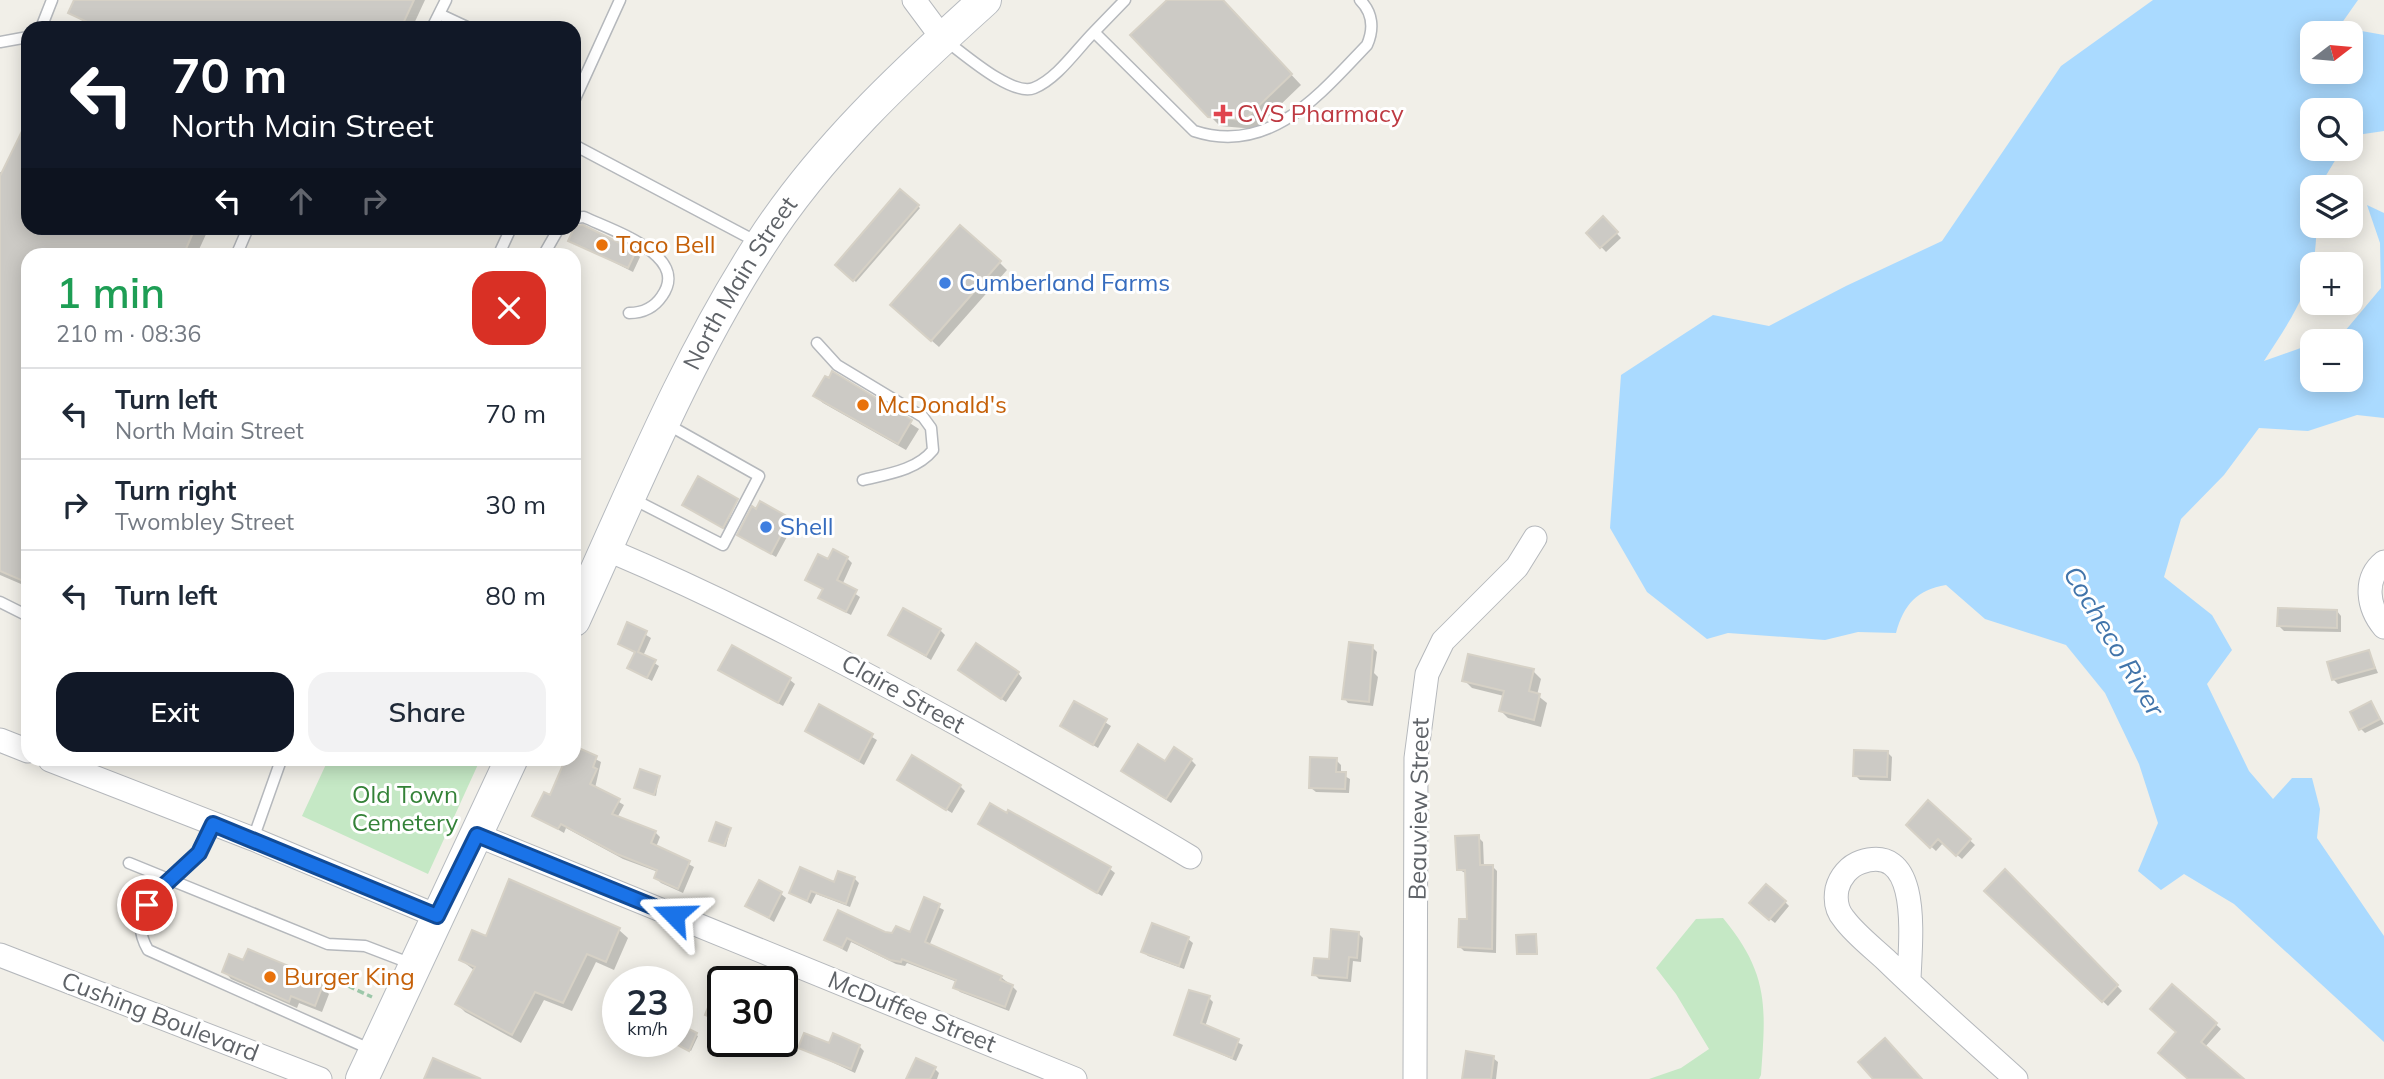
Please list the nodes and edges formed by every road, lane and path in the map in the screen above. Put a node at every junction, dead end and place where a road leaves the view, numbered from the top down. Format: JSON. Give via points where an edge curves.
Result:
{"nodes":[{"id":1,"x":52,"y":0,"type":"edge"},
{"id":2,"x":446,"y":0,"type":"edge"},
{"id":3,"x":620,"y":0,"type":"edge"},
{"id":4,"x":914,"y":0,"type":"edge"},
{"id":5,"x":985,"y":0,"type":"edge"},
{"id":6,"x":1125,"y":0,"type":"edge"},
{"id":7,"x":1360,"y":0,"type":"edge"},
{"id":8,"x":439,"y":14,"type":"junction"},
{"id":9,"x":44,"y":21,"type":"edge"},
{"id":10,"x":436,"y":21,"type":"edge"},
{"id":11,"x":454,"y":21,"type":"edge"},
{"id":12,"x":1094,"y":32,"type":"junction"},
{"id":13,"x":21,"y":38,"type":"edge"},
{"id":14,"x":943,"y":38,"type":"junction"},
{"id":15,"x":0,"y":42,"type":"edge"},
{"id":16,"x":581,"y":74,"type":"edge"},
{"id":17,"x":581,"y":149,"type":"edge"},
{"id":18,"x":581,"y":217,"type":"edge"},
{"id":19,"x":761,"y":244,"type":"junction"},
{"id":20,"x":629,"y":313,"type":"dead end"},
{"id":21,"x":817,"y":343,"type":"dead end"},
{"id":22,"x":663,"y":422,"type":"junction"},
{"id":23,"x":863,"y":480,"type":"dead end"},
{"id":24,"x":629,"y":497,"type":"junction"},
{"id":25,"x":1535,"y":538,"type":"dead end"},
{"id":26,"x":606,"y":549,"type":"junction"},
{"id":27,"x":2384,"y":562,"type":"edge"},
{"id":28,"x":0,"y":602,"type":"edge"},
{"id":29,"x":581,"y":604,"type":"edge"},
{"id":30,"x":21,"y":612,"type":"edge"},
{"id":31,"x":2384,"y":627,"type":"edge"},
{"id":32,"x":0,"y":740,"type":"edge"},
{"id":33,"x":21,"y":748,"type":"edge"},
{"id":34,"x":65,"y":766,"type":"edge"},
{"id":35,"x":275,"y":766,"type":"edge"},
{"id":36,"x":509,"y":766,"type":"edge"},
{"id":37,"x":213,"y":824,"type":"junction"},
{"id":38,"x":477,"y":835,"type":"junction"},
{"id":39,"x":253,"y":839,"type":"junction"},
{"id":40,"x":1190,"y":857,"type":"dead end"},
{"id":41,"x":129,"y":863,"type":"dead end"},
{"id":42,"x":171,"y":879,"type":"junction"},
{"id":43,"x":437,"y":916,"type":"junction"},
{"id":44,"x":0,"y":955,"type":"edge"},
{"id":45,"x":415,"y":965,"type":"junction"},
{"id":46,"x":1909,"y":982,"type":"junction"},
{"id":47,"x":348,"y":986,"type":"dead end"},
{"id":48,"x":377,"y":999,"type":"dead end"},
{"id":49,"x":368,"y":1065,"type":"edge"},
{"id":50,"x":320,"y":1079,"type":"edge"},
{"id":51,"x":1075,"y":1079,"type":"edge"},
{"id":52,"x":1415,"y":1079,"type":"edge"},
{"id":53,"x":2016,"y":1079,"type":"edge"}],
"edges":[{"from":1,"to":9,"type":"lane"},
{"from":2,"to":8,"type":"lane"},
{"from":3,"to":16,"type":"lane"},
{"from":4,"to":14,"type":"street"},
{"from":5,"to":14,"type":"main road","name":"North Main Street"},
{"from":6,"to":12,"type":"lane"},
{"from":7,"to":12,"type":"lane","via":[[1372,25],[1367,45],[1305,108],[1252,136],[1207,136],[1194,131]]},
{"from":8,"to":10,"type":"lane"},
{"from":8,"to":11,"type":"lane"},
{"from":12,"to":14,"type":"lane","via":[[1046,81],[1032,89],[1005,83]]},
{"from":13,"to":15,"type":"lane"},
{"from":14,"to":19,"type":"main road","name":"North Main Street","via":[[848,132]]},
{"from":17,"to":19,"type":"lane"},
{"from":18,"to":20,"type":"lane","via":[[643,245],[663,262],[664,294],[649,309]]},
{"from":19,"to":22,"type":"main road","name":"North Main Street","via":[[713,323]]},
{"from":21,"to":23,"type":"lane","via":[[837,365],[923,417],[931,428],[933,450],[926,458],[911,467]]},
{"from":22,"to":24,"type":"main road","name":"North Main Street"},
{"from":22,"to":24,"type":"lane","via":[[758,475],[723,545]]},
{"from":24,"to":26,"type":"main road","name":"North Main Street"},
{"from":25,"to":52,"type":"street","name":"Beauview Street","via":[[1517,567],[1443,641],[1427,674],[1416,758]]},
{"from":26,"to":29,"type":"main road","name":"North Main Street"},
{"from":26,"to":40,"type":"street","name":"Claire Street","via":[[819,648]]},
{"from":27,"to":31,"type":"street","via":[[2374,570],[2369,597]]},
{"from":28,"to":30,"type":"lane"},
{"from":32,"to":33,"type":"street"},
{"from":34,"to":37,"type":"street"},
{"from":35,"to":39,"type":"lane"},
{"from":36,"to":38,"type":"main road"},
{"from":37,"to":39,"type":"street"},
{"from":37,"to":42,"type":"lane","via":[[199,853]]},
{"from":38,"to":43,"type":"main road"},
{"from":38,"to":51,"type":"street","name":"McDuffee Street"},
{"from":39,"to":43,"type":"street"},
{"from":41,"to":42,"type":"lane"},
{"from":42,"to":45,"type":"lane","via":[[328,944],[377,949]]},
{"from":42,"to":49,"type":"lane","via":[[147,905],[141,923],[140,934],[148,950]]},
{"from":43,"to":45,"type":"main road"},
{"from":44,"to":50,"type":"street","name":"Cushing Boulevard"},
{"from":45,"to":49,"type":"main road"},
{"from":46,"to":46,"type":"street","via":[[1838,911],[1837,887],[1850,868],[1861,862],[1895,867],[1908,888]]},
{"from":46,"to":53,"type":"street"},
{"from":47,"to":48,"type":"path"}]}
